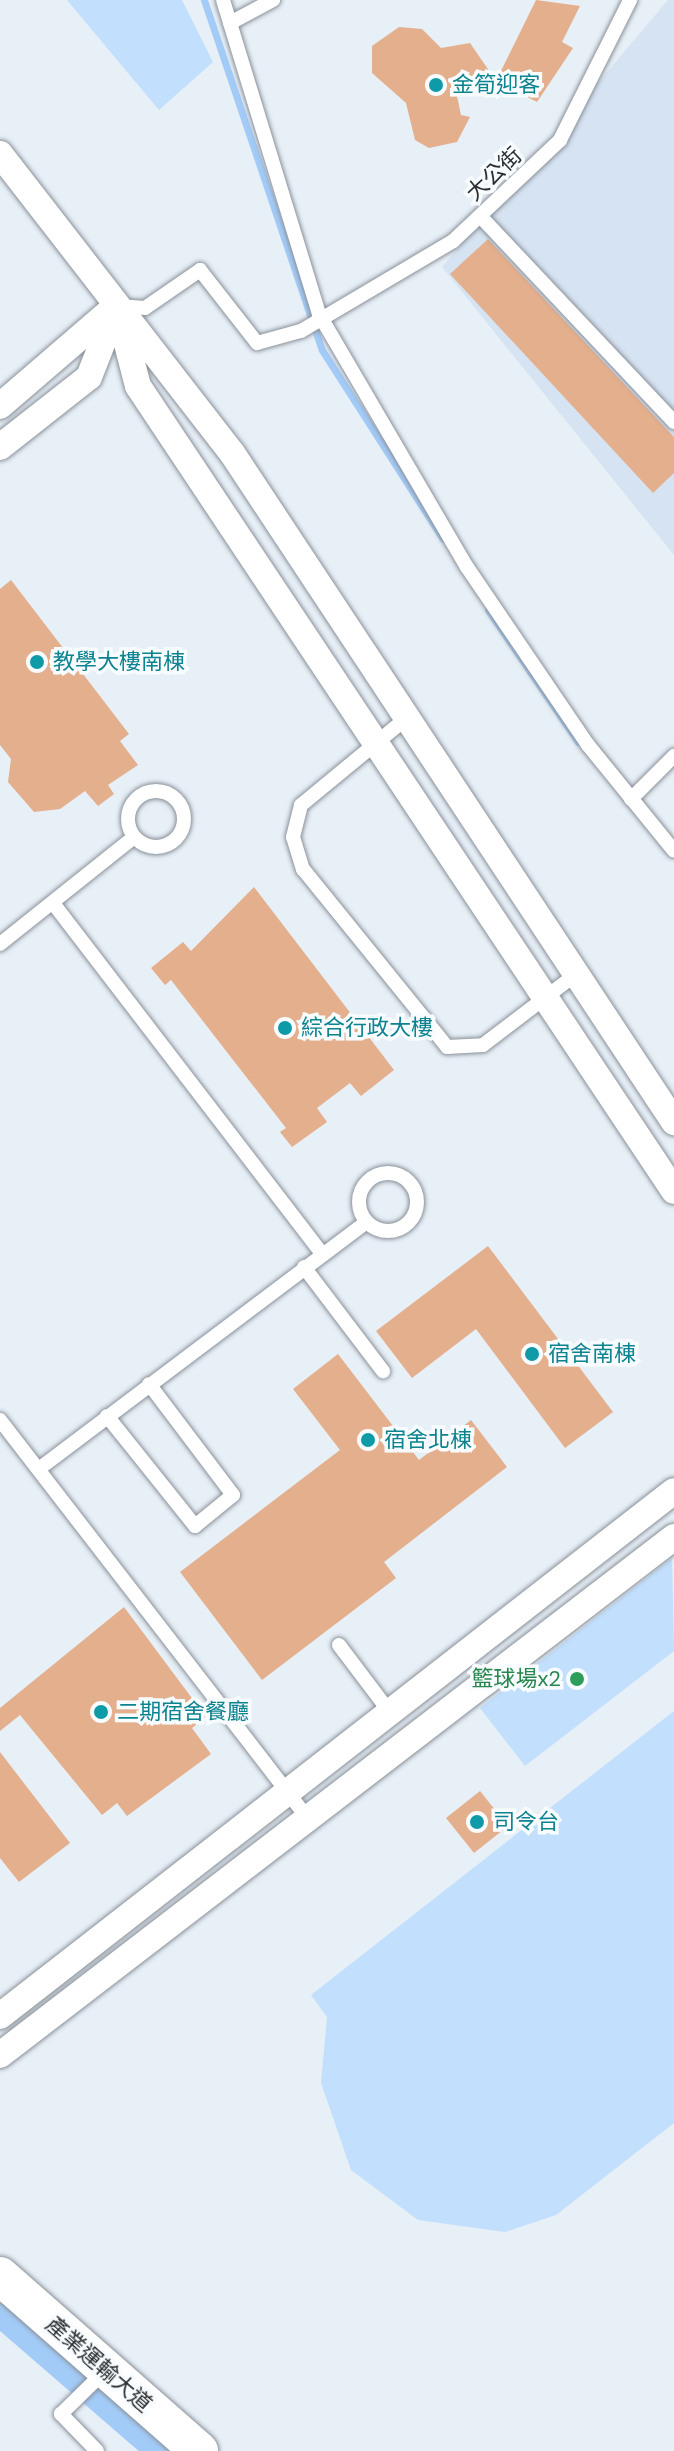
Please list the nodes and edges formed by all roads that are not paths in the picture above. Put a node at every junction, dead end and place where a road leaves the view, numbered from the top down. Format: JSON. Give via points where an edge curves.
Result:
{"nodes":[{"id":1,"x":223,"y":0,"type":"edge"},
{"id":2,"x":273,"y":0,"type":"edge"},
{"id":3,"x":630,"y":0,"type":"edge"},
{"id":4,"x":230,"y":23,"type":"junction"},
{"id":5,"x":0,"y":154,"type":"edge"},
{"id":6,"x":481,"y":217,"type":"junction"},
{"id":7,"x":117,"y":306,"type":"junction"},
{"id":8,"x":319,"y":314,"type":"junction"},
{"id":9,"x":0,"y":406,"type":"edge"},
{"id":10,"x":674,"y":422,"type":"edge"},
{"id":11,"x":0,"y":447,"type":"edge"},
{"id":12,"x":409,"y":716,"type":"junction"},
{"id":13,"x":379,"y":740,"type":"junction"},
{"id":14,"x":674,"y":756,"type":"edge"},
{"id":15,"x":631,"y":799,"type":"junction"},
{"id":16,"x":134,"y":837,"type":"junction"},
{"id":17,"x":674,"y":851,"type":"edge"},
{"id":18,"x":53,"y":903,"type":"junction"},
{"id":19,"x":0,"y":944,"type":"edge"},
{"id":20,"x":575,"y":975,"type":"junction"},
{"id":21,"x":549,"y":995,"type":"junction"},
{"id":22,"x":674,"y":1122,"type":"edge"},
{"id":23,"x":674,"y":1191,"type":"edge"},
{"id":24,"x":365,"y":1223,"type":"junction"},
{"id":25,"x":322,"y":1253,"type":"junction"},
{"id":26,"x":304,"y":1267,"type":"junction"},
{"id":27,"x":383,"y":1371,"type":"dead end"},
{"id":28,"x":149,"y":1384,"type":"junction"},
{"id":29,"x":107,"y":1416,"type":"junction"},
{"id":30,"x":0,"y":1420,"type":"edge"},
{"id":31,"x":40,"y":1468,"type":"junction"},
{"id":32,"x":674,"y":1491,"type":"edge"},
{"id":33,"x":674,"y":1537,"type":"edge"},
{"id":34,"x":339,"y":1645,"type":"dead end"},
{"id":35,"x":392,"y":1716,"type":"junction"},
{"id":36,"x":293,"y":1793,"type":"junction"},
{"id":37,"x":309,"y":1820,"type":"junction"},
{"id":38,"x":0,"y":2016,"type":"edge"},
{"id":39,"x":0,"y":2055,"type":"edge"},
{"id":40,"x":0,"y":2276,"type":"edge"},
{"id":41,"x":106,"y":2370,"type":"junction"},
{"id":42,"x":97,"y":2451,"type":"edge"},
{"id":43,"x":199,"y":2451,"type":"edge"}],
"edges":[{"from":1,"to":4,"type":"lane"},
{"from":2,"to":4,"type":"lane"},
{"from":3,"to":6,"type":"lane","name":"大公街","via":[[560,140]]},
{"from":4,"to":8,"type":"lane"},
{"from":5,"to":7,"type":"street"},
{"from":6,"to":8,"type":"lane","name":"大公街","via":[[453,241]]},
{"from":6,"to":10,"type":"lane"},
{"from":7,"to":8,"type":"lane","name":"大公街","via":[[145,308],[200,270],[257,343],[301,331]]},
{"from":7,"to":9,"type":"street"},
{"from":7,"to":11,"type":"street","via":[[89,377]]},
{"from":7,"to":12,"type":"street","via":[[232,453]]},
{"from":7,"to":13,"type":"street","via":[[138,386]]},
{"from":8,"to":15,"type":"lane","via":[[467,567]]},
{"from":12,"to":13,"type":"lane"},
{"from":12,"to":20,"type":"street"},
{"from":13,"to":21,"type":"street"},
{"from":13,"to":21,"type":"lane","via":[[301,805],[293,837],[303,869],[447,1047],[483,1045]]},
{"from":14,"to":15,"type":"lane"},
{"from":15,"to":17,"type":"lane"},
{"from":16,"to":16,"type":"lane","via":[[148,847],[168,846],[182,831],[184,812],[172,795],[153,790],[135,798],[127,816]]},
{"from":16,"to":18,"type":"lane"},
{"from":18,"to":19,"type":"lane"},
{"from":18,"to":25,"type":"lane"},
{"from":20,"to":21,"type":"lane"},
{"from":20,"to":22,"type":"street"},
{"from":21,"to":23,"type":"street"},
{"from":24,"to":24,"type":"lane","via":[[381,1233],[402,1230],[416,1214],[417,1194],[404,1177],[384,1172],[365,1181],[357,1201]]},
{"from":24,"to":25,"type":"lane"},
{"from":25,"to":26,"type":"lane"},
{"from":26,"to":27,"type":"lane"},
{"from":26,"to":28,"type":"lane"},
{"from":28,"to":29,"type":"lane"},
{"from":28,"to":29,"type":"lane","via":[[233,1495],[195,1526]]},
{"from":29,"to":31,"type":"lane"},
{"from":30,"to":31,"type":"lane"},
{"from":31,"to":36,"type":"lane"},
{"from":32,"to":35,"type":"street"},
{"from":33,"to":37,"type":"street"},
{"from":34,"to":35,"type":"lane"},
{"from":35,"to":36,"type":"street"},
{"from":36,"to":37,"type":"lane"},
{"from":36,"to":38,"type":"street"},
{"from":37,"to":39,"type":"street"},
{"from":40,"to":41,"type":"street","name":"產業運輸大道"},
{"from":41,"to":42,"type":"lane","via":[[61,2414]]},
{"from":41,"to":43,"type":"street","name":"產業運輸大道"}]}
